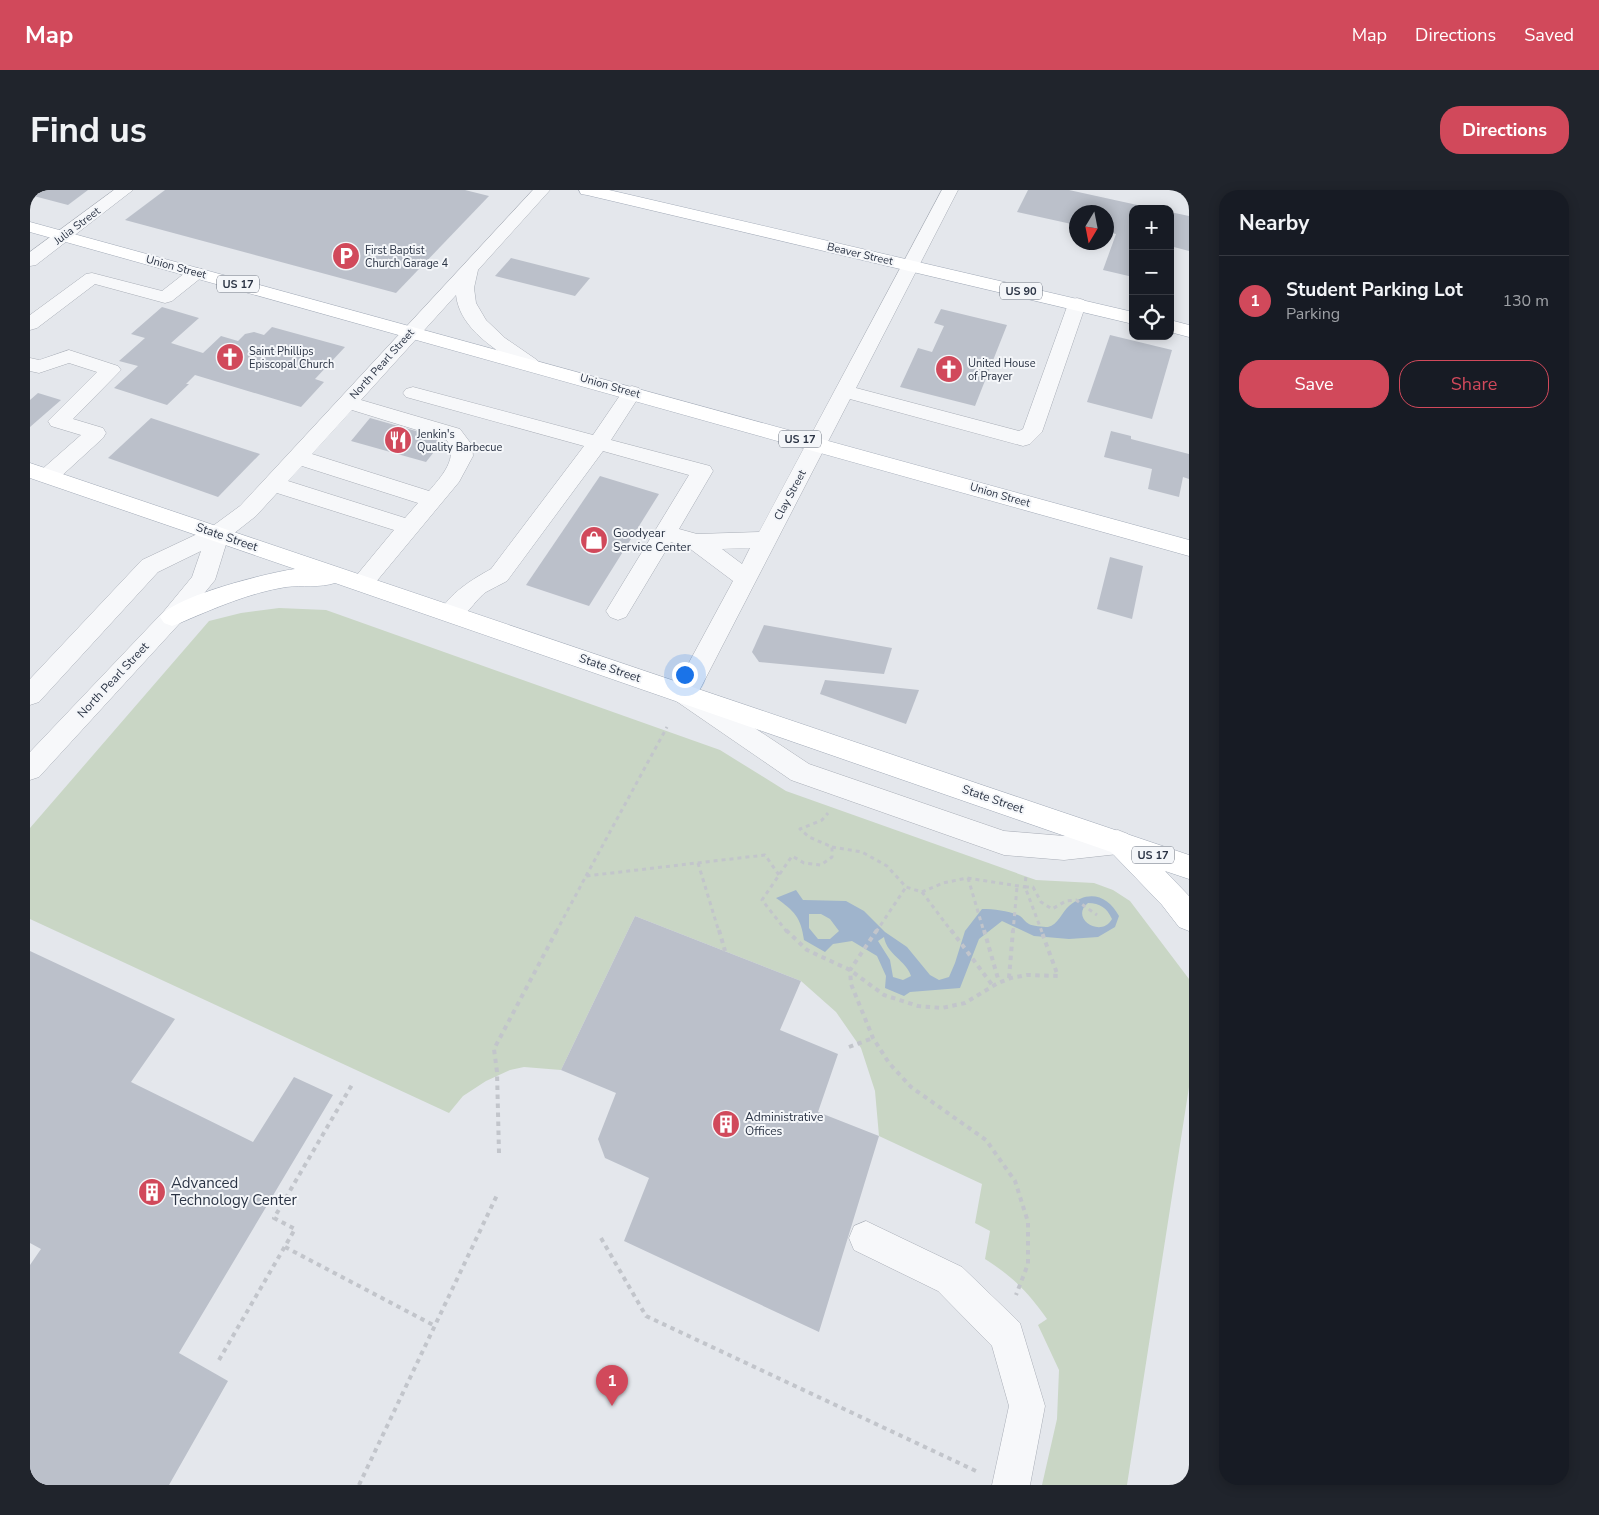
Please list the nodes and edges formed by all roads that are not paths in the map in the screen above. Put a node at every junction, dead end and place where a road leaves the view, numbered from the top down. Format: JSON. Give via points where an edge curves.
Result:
{"nodes":[{"id":1,"x":125,"y":190,"type":"edge"},
{"id":2,"x":542,"y":190,"type":"edge"},
{"id":3,"x":587,"y":190,"type":"edge"},
{"id":4,"x":950,"y":190,"type":"edge"},
{"id":5,"x":30,"y":227,"type":"edge"},
{"id":6,"x":64,"y":236,"type":"junction"},
{"id":7,"x":30,"y":261,"type":"edge"},
{"id":8,"x":910,"y":265,"type":"junction"},
{"id":9,"x":470,"y":268,"type":"junction"},
{"id":10,"x":196,"y":272,"type":"junction"},
{"id":11,"x":1077,"y":304,"type":"junction"},
{"id":12,"x":1129,"y":317,"type":"edge"},
{"id":13,"x":30,"y":324,"type":"edge"},
{"id":14,"x":1174,"y":327,"type":"edge"},
{"id":15,"x":1189,"y":331,"type":"edge"},
{"id":16,"x":411,"y":332,"type":"junction"},
{"id":17,"x":30,"y":364,"type":"edge"},
{"id":18,"x":530,"y":364,"type":"junction"},
{"id":19,"x":844,"y":391,"type":"junction"},
{"id":20,"x":632,"y":392,"type":"junction"},
{"id":21,"x":413,"y":393,"type":"dead end"},
{"id":22,"x":347,"y":402,"type":"junction"},
{"id":23,"x":598,"y":444,"type":"junction"},
{"id":24,"x":818,"y":444,"type":"junction"},
{"id":25,"x":297,"y":457,"type":"junction"},
{"id":26,"x":39,"y":473,"type":"edge"},
{"id":27,"x":272,"y":484,"type":"junction"},
{"id":28,"x":432,"y":500,"type":"junction"},
{"id":29,"x":409,"y":527,"type":"junction"},
{"id":30,"x":665,"y":533,"type":"junction"},
{"id":31,"x":218,"y":534,"type":"junction"},
{"id":32,"x":766,"y":540,"type":"junction"},
{"id":33,"x":697,"y":542,"type":"junction"},
{"id":34,"x":1189,"y":548,"type":"edge"},
{"id":35,"x":746,"y":579,"type":"junction"},
{"id":36,"x":358,"y":581,"type":"junction"},
{"id":37,"x":618,"y":611,"type":"dead end"},
{"id":38,"x":451,"y":613,"type":"junction"},
{"id":39,"x":172,"y":617,"type":"junction"},
{"id":40,"x":685,"y":694,"type":"junction"},
{"id":41,"x":30,"y":695,"type":"edge"},
{"id":42,"x":30,"y":769,"type":"edge"},
{"id":43,"x":1118,"y":842,"type":"junction"},
{"id":44,"x":1189,"y":867,"type":"edge"},
{"id":45,"x":1189,"y":918,"type":"edge"},
{"id":46,"x":866,"y":1238,"type":"dead end"},
{"id":47,"x":996,"y":1479,"type":"edge"}],
"edges":[{"from":1,"to":6,"type":"street","name":"Julia Street"},
{"from":2,"to":9,"type":"street","name":"North Pearl Street"},
{"from":3,"to":8,"type":"main road","name":"Beaver Street","number":"US 90"},
{"from":4,"to":8,"type":"street","name":"Clay Street"},
{"from":5,"to":6,"type":"main road","name":"Union Street","number":"US 17"},
{"from":6,"to":7,"type":"street","name":"Julia Street"},
{"from":6,"to":10,"type":"main road","name":"Union Street","number":"US 17"},
{"from":8,"to":11,"type":"main road","name":"Beaver Street","number":"US 90"},
{"from":8,"to":19,"type":"street","name":"Clay Street"},
{"from":9,"to":16,"type":"street","name":"North Pearl Street"},
{"from":9,"to":18,"type":"street","via":[[465,291],[468,311],[482,327]]},
{"from":10,"to":13,"type":"street","via":[[165,297],[92,278]]},
{"from":10,"to":16,"type":"main road","name":"Union Street","number":"US 17"},
{"from":11,"to":12,"type":"main road","name":"Beaver Street","number":"US 90"},
{"from":11,"to":19,"type":"street","via":[[1032,432],[1023,439]]},
{"from":14,"to":15,"type":"main road"},
{"from":16,"to":18,"type":"main road","name":"Union Street","number":"US 17"},
{"from":16,"to":22,"type":"street","name":"North Pearl Street"},
{"from":17,"to":26,"type":"street","via":[[39,366],[68,356],[111,370],[58,420],[96,433]]},
{"from":18,"to":20,"type":"main road","name":"Union Street","number":"US 17"},
{"from":19,"to":24,"type":"street","name":"Clay Street"},
{"from":20,"to":23,"type":"street"},
{"from":20,"to":24,"type":"main road","name":"Union Street","number":"US 17"},
{"from":21,"to":23,"type":"street"},
{"from":22,"to":25,"type":"street","name":"North Pearl Street"},
{"from":22,"to":28,"type":"street","via":[[453,434],[462,446],[463,458]]},
{"from":23,"to":30,"type":"street","via":[[702,471]]},
{"from":23,"to":38,"type":"street","via":[[499,575],[477,587]]},
{"from":24,"to":32,"type":"street","name":"Clay Street"},
{"from":24,"to":34,"type":"main road","name":"Union Street","number":"US 17"},
{"from":25,"to":27,"type":"street","name":"North Pearl Street"},
{"from":25,"to":28,"type":"street"},
{"from":26,"to":31,"type":"main road","name":"State Street","number":"US 17"},
{"from":27,"to":29,"type":"street"},
{"from":27,"to":31,"type":"street","name":"North Pearl Street","via":[[248,511]]},
{"from":28,"to":29,"type":"street"},
{"from":29,"to":36,"type":"street"},
{"from":30,"to":33,"type":"street"},
{"from":30,"to":37,"type":"street"},
{"from":31,"to":36,"type":"main road","name":"State Street","number":"US 17"},
{"from":31,"to":39,"type":"street","name":"North Pearl Street","via":[[203,580]]},
{"from":31,"to":41,"type":"street","name":"North Pearl Street","via":[[150,566]]},
{"from":32,"to":33,"type":"street"},
{"from":32,"to":35,"type":"street","name":"Clay Street"},
{"from":33,"to":35,"type":"street"},
{"from":35,"to":40,"type":"street","name":"Clay Street"},
{"from":36,"to":38,"type":"main road","name":"State Street","number":"US 17"},
{"from":36,"to":39,"type":"main road","via":[[312,576],[265,583],[218,597]]},
{"from":38,"to":40,"type":"main road","name":"State Street","number":"US 17"},
{"from":39,"to":42,"type":"street","name":"North Pearl Street"},
{"from":40,"to":43,"type":"main road","name":"State Street","number":"US 17"},
{"from":40,"to":43,"type":"street","via":[[800,772],[1004,843],[1064,848]]},
{"from":43,"to":44,"type":"main road","name":"State Street","number":"US 17"},
{"from":43,"to":45,"type":"main road","via":[[1172,896]]},
{"from":46,"to":47,"type":"street","via":[[950,1279],[1007,1336],[1027,1406]]}]}
